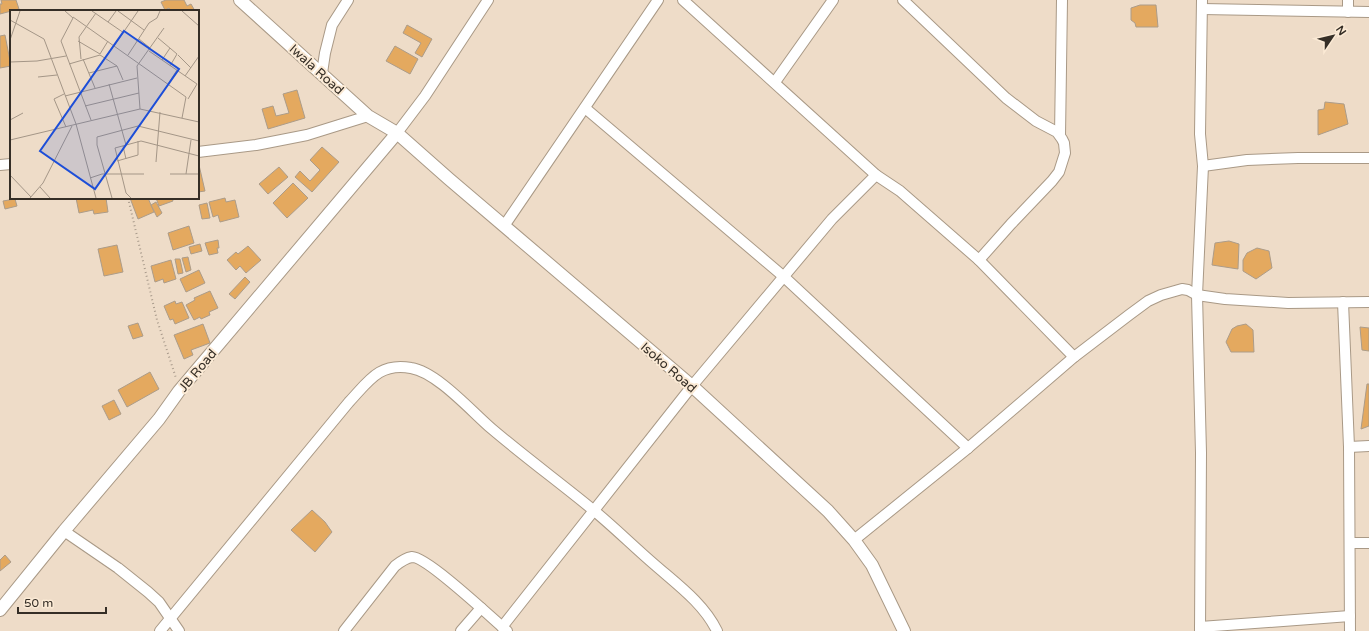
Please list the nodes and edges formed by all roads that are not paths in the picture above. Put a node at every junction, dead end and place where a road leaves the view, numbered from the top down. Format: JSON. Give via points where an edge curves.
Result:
{"nodes":[{"id":1,"x":240,"y":0,"type":"edge"},
{"id":2,"x":348,"y":0,"type":"edge"},
{"id":3,"x":488,"y":0,"type":"edge"},
{"id":4,"x":658,"y":0,"type":"edge"},
{"id":5,"x":683,"y":0,"type":"edge"},
{"id":6,"x":833,"y":0,"type":"edge"},
{"id":7,"x":903,"y":0,"type":"edge"},
{"id":8,"x":1062,"y":0,"type":"edge"},
{"id":9,"x":1348,"y":0,"type":"edge"},
{"id":10,"x":1202,"y":5,"type":"edge"},
{"id":11,"x":1348,"y":12,"type":"junction"},
{"id":12,"x":1369,"y":12,"type":"edge"},
{"id":13,"x":322,"y":73,"type":"junction"},
{"id":14,"x":775,"y":82,"type":"junction"},
{"id":15,"x":585,"y":108,"type":"junction"},
{"id":16,"x":368,"y":116,"type":"junction"},
{"id":17,"x":397,"y":133,"type":"junction"},
{"id":18,"x":1060,"y":136,"type":"junction"},
{"id":19,"x":199,"y":152,"type":"edge"},
{"id":20,"x":1369,"y":158,"type":"edge"},
{"id":21,"x":10,"y":164,"type":"edge"},
{"id":22,"x":0,"y":165,"type":"edge"},
{"id":23,"x":1203,"y":166,"type":"junction"},
{"id":24,"x":876,"y":175,"type":"junction"},
{"id":25,"x":504,"y":226,"type":"junction"},
{"id":26,"x":979,"y":260,"type":"junction"},
{"id":27,"x":783,"y":276,"type":"junction"},
{"id":28,"x":1197,"y":295,"type":"junction"},
{"id":29,"x":1343,"y":302,"type":"junction"},
{"id":30,"x":1368,"y":302,"type":"edge"},
{"id":31,"x":1074,"y":357,"type":"junction"},
{"id":32,"x":692,"y":386,"type":"junction"},
{"id":33,"x":1349,"y":446,"type":"junction"},
{"id":34,"x":1369,"y":446,"type":"edge"},
{"id":35,"x":968,"y":448,"type":"junction"},
{"id":36,"x":593,"y":510,"type":"junction"},
{"id":37,"x":64,"y":531,"type":"junction"},
{"id":38,"x":854,"y":540,"type":"junction"},
{"id":39,"x":1350,"y":543,"type":"junction"},
{"id":40,"x":1369,"y":543,"type":"edge"},
{"id":41,"x":481,"y":608,"type":"junction"},
{"id":42,"x":0,"y":610,"type":"edge"},
{"id":43,"x":1350,"y":616,"type":"junction"},
{"id":44,"x":171,"y":618,"type":"junction"},
{"id":45,"x":505,"y":629,"type":"edge"},
{"id":46,"x":1200,"y":629,"type":"edge"},
{"id":47,"x":160,"y":631,"type":"edge"},
{"id":48,"x":179,"y":631,"type":"edge"},
{"id":49,"x":344,"y":631,"type":"edge"},
{"id":50,"x":461,"y":631,"type":"edge"},
{"id":51,"x":717,"y":631,"type":"edge"},
{"id":52,"x":904,"y":631,"type":"edge"},
{"id":53,"x":1350,"y":631,"type":"edge"}],
"edges":[{"from":1,"to":13,"type":"street","name":"Iwala Road"},
{"from":2,"to":13,"type":"street","via":[[332,25]]},
{"from":3,"to":17,"type":"street","via":[[425,96]]},
{"from":4,"to":15,"type":"street"},
{"from":5,"to":14,"type":"street"},
{"from":6,"to":14,"type":"street"},
{"from":7,"to":18,"type":"street","via":[[1006,98]]},
{"from":8,"to":18,"type":"street"},
{"from":9,"to":11,"type":"street"},
{"from":10,"to":11,"type":"street"},
{"from":10,"to":23,"type":"street","via":[[1200,134]]},
{"from":11,"to":12,"type":"street"},
{"from":13,"to":16,"type":"street","name":"Iwala Road"},
{"from":14,"to":24,"type":"street"},
{"from":15,"to":25,"type":"street"},
{"from":15,"to":27,"type":"street"},
{"from":16,"to":17,"type":"street","name":"Iwala Road"},
{"from":16,"to":19,"type":"street","via":[[307,135],[256,145]]},
{"from":17,"to":25,"type":"street","name":"Isoko Road"},
{"from":17,"to":37,"type":"street","name":"JB Road"},
{"from":18,"to":26,"type":"street","via":[[1065,152],[1059,172]]},
{"from":20,"to":23,"type":"street","via":[[1247,160]]},
{"from":21,"to":22,"type":"street"},
{"from":23,"to":28,"type":"street"},
{"from":24,"to":26,"type":"street","via":[[900,191]]},
{"from":24,"to":27,"type":"street","via":[[832,219]]},
{"from":25,"to":32,"type":"street","name":"Isoko Road"},
{"from":26,"to":31,"type":"street"},
{"from":27,"to":32,"type":"street"},
{"from":27,"to":35,"type":"street"},
{"from":28,"to":29,"type":"street","via":[[1288,303]]},
{"from":28,"to":31,"type":"street","via":[[1182,290],[1148,301]]},
{"from":28,"to":46,"type":"street","via":[[1201,446]]},
{"from":29,"to":30,"type":"street"},
{"from":29,"to":33,"type":"street"},
{"from":31,"to":35,"type":"street"},
{"from":32,"to":36,"type":"street"},
{"from":32,"to":38,"type":"street","name":"Isoko Road","via":[[828,511]]},
{"from":33,"to":34,"type":"street"},
{"from":33,"to":39,"type":"street"},
{"from":35,"to":38,"type":"street"},
{"from":36,"to":44,"type":"street","via":[[492,429],[448,389],[428,375],[412,368],[392,366],[367,382],[349,402]]},
{"from":36,"to":45,"type":"street"},
{"from":36,"to":51,"type":"street","via":[[698,604],[712,620]]},
{"from":37,"to":42,"type":"street","name":"JB Road"},
{"from":37,"to":44,"type":"street","via":[[118,568],[159,602]]},
{"from":38,"to":52,"type":"street","name":"Isoko Road","via":[[872,564]]},
{"from":39,"to":40,"type":"street"},
{"from":39,"to":43,"type":"street"},
{"from":41,"to":45,"type":"street"},
{"from":41,"to":49,"type":"street","via":[[422,560],[413,557],[396,566]]},
{"from":41,"to":50,"type":"street"},
{"from":43,"to":46,"type":"street"},
{"from":43,"to":53,"type":"street"},
{"from":44,"to":47,"type":"street"},
{"from":44,"to":48,"type":"street"}]}
